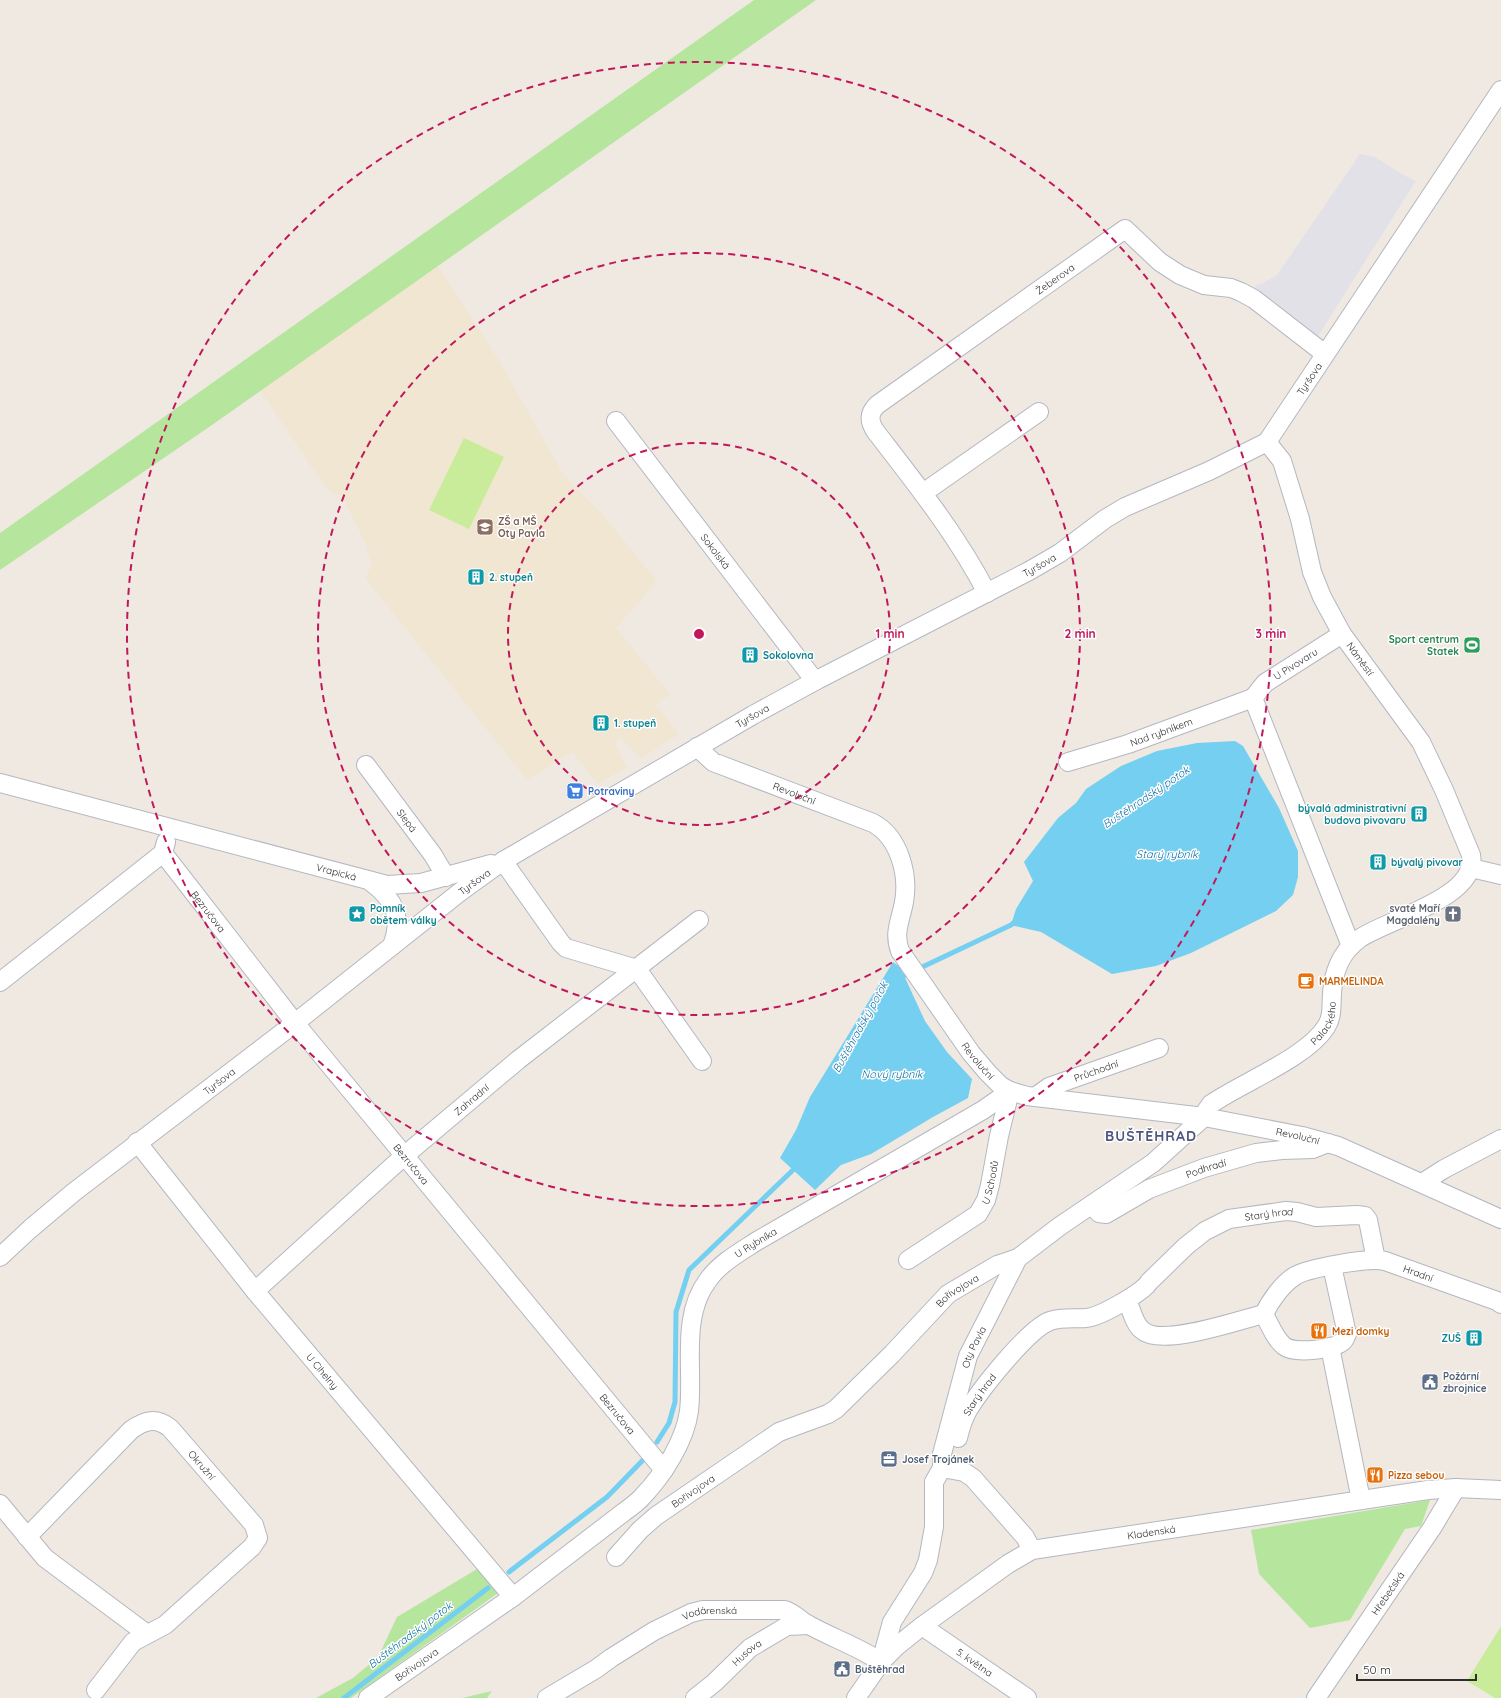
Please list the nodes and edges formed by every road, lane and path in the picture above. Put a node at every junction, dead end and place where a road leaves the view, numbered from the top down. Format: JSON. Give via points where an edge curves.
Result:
{"nodes":[{"id":1,"x":1501,"y":90,"type":"edge"},
{"id":2,"x":1325,"y":354,"type":"junction"},
{"id":3,"x":1039,"y":412,"type":"dead end"},
{"id":4,"x":616,"y":421,"type":"dead end"},
{"id":5,"x":1267,"y":442,"type":"junction"},
{"id":6,"x":923,"y":493,"type":"junction"},
{"id":7,"x":987,"y":593,"type":"junction"},
{"id":8,"x":1342,"y":634,"type":"junction"},
{"id":9,"x":815,"y":681,"type":"junction"},
{"id":10,"x":1253,"y":698,"type":"junction"},
{"id":11,"x":696,"y":747,"type":"junction"},
{"id":12,"x":1068,"y":762,"type":"dead end"},
{"id":13,"x":366,"y":765,"type":"dead end"},
{"id":14,"x":0,"y":783,"type":"edge"},
{"id":15,"x":170,"y":828,"type":"junction"},
{"id":16,"x":163,"y":853,"type":"junction"},
{"id":17,"x":503,"y":860,"type":"junction"},
{"id":18,"x":1471,"y":868,"type":"junction"},
{"id":19,"x":1501,"y":875,"type":"edge"},
{"id":20,"x":446,"y":877,"type":"junction"},
{"id":21,"x":371,"y":882,"type":"junction"},
{"id":22,"x":699,"y":920,"type":"dead end"},
{"id":23,"x":392,"y":946,"type":"junction"},
{"id":24,"x":1351,"y":946,"type":"junction"},
{"id":25,"x":637,"y":969,"type":"junction"},
{"id":26,"x":0,"y":982,"type":"edge"},
{"id":27,"x":295,"y":1023,"type":"junction"},
{"id":28,"x":1158,"y":1048,"type":"dead end"},
{"id":29,"x":702,"y":1061,"type":"dead end"},
{"id":30,"x":1010,"y":1091,"type":"junction"},
{"id":31,"x":1035,"y":1097,"type":"junction"},
{"id":32,"x":1204,"y":1117,"type":"junction"},
{"id":33,"x":1501,"y":1139,"type":"edge"},
{"id":34,"x":137,"y":1142,"type":"junction"},
{"id":35,"x":1329,"y":1143,"type":"junction"},
{"id":36,"x":404,"y":1156,"type":"junction"},
{"id":37,"x":1422,"y":1183,"type":"junction"},
{"id":38,"x":1092,"y":1205,"type":"junction"},
{"id":39,"x":1501,"y":1218,"type":"edge"},
{"id":40,"x":0,"y":1257,"type":"edge"},
{"id":41,"x":1018,"y":1258,"type":"junction"},
{"id":42,"x":908,"y":1260,"type":"dead end"},
{"id":43,"x":1376,"y":1260,"type":"junction"},
{"id":44,"x":1332,"y":1266,"type":"junction"},
{"id":45,"x":255,"y":1291,"type":"junction"},
{"id":46,"x":1127,"y":1300,"type":"junction"},
{"id":47,"x":1501,"y":1304,"type":"edge"},
{"id":48,"x":1264,"y":1314,"type":"junction"},
{"id":49,"x":1330,"y":1346,"type":"junction"},
{"id":50,"x":942,"y":1468,"type":"junction"},
{"id":51,"x":664,"y":1470,"type":"junction"},
{"id":52,"x":1456,"y":1488,"type":"junction"},
{"id":53,"x":1501,"y":1490,"type":"edge"},
{"id":54,"x":642,"y":1498,"type":"junction"},
{"id":55,"x":1361,"y":1500,"type":"junction"},
{"id":56,"x":0,"y":1504,"type":"edge"},
{"id":57,"x":656,"y":1516,"type":"junction"},
{"id":58,"x":28,"y":1537,"type":"junction"},
{"id":59,"x":1032,"y":1550,"type":"junction"},
{"id":60,"x":616,"y":1558,"type":"dead end"},
{"id":61,"x":513,"y":1596,"type":"junction"},
{"id":62,"x":808,"y":1625,"type":"junction"},
{"id":63,"x":922,"y":1626,"type":"junction"},
{"id":64,"x":147,"y":1634,"type":"junction"},
{"id":65,"x":882,"y":1662,"type":"junction"},
{"id":66,"x":96,"y":1690,"type":"dead end"},
{"id":67,"x":368,"y":1698,"type":"edge"},
{"id":68,"x":547,"y":1698,"type":"edge"},
{"id":69,"x":695,"y":1698,"type":"edge"},
{"id":70,"x":856,"y":1698,"type":"edge"},
{"id":71,"x":1027,"y":1698,"type":"edge"},
{"id":72,"x":1316,"y":1698,"type":"edge"}],
"edges":[{"from":1,"to":2,"type":"street","name":"Tyršova"},
{"from":2,"to":5,"type":"street","name":"Tyršova"},
{"from":2,"to":6,"type":"street","name":"Žeberova","via":[[1254,299],[1232,288],[1204,285],[1180,275],[1160,262],[1125,229],[872,410],[872,426]]},
{"from":3,"to":6,"type":"street"},
{"from":4,"to":9,"type":"street","name":"Sokolská"},
{"from":5,"to":7,"type":"street","name":"Tyršova","via":[[1209,471],[1125,507],[1055,556]]},
{"from":5,"to":8,"type":"street","name":"Náměstí","via":[[1282,461],[1300,519],[1312,572]]},
{"from":6,"to":7,"type":"street","name":"Žeberova","via":[[960,545]]},
{"from":7,"to":9,"type":"street","name":"Tyršova"},
{"from":8,"to":10,"type":"street","name":"U Pivovaru","via":[[1265,683]]},
{"from":8,"to":18,"type":"street","name":"Náměstí","via":[[1421,742],[1471,854]]},
{"from":9,"to":11,"type":"street","name":"Tyršova"},
{"from":10,"to":12,"type":"street","name":"Nad rybníkem","via":[[1128,744]]},
{"from":10,"to":24,"type":"street"},
{"from":11,"to":17,"type":"street","name":"Tyršova"},
{"from":11,"to":30,"type":"street","name":"Revoluční","via":[[713,762],[873,823],[888,833],[905,877],[905,895],[896,938],[900,950],[979,1063]]},
{"from":13,"to":20,"type":"street","name":"Slepá","via":[[433,855]]},
{"from":14,"to":15,"type":"street","name":"Vrapická"},
{"from":15,"to":16,"type":"street"},
{"from":15,"to":21,"type":"street","name":"Vrapická"},
{"from":16,"to":26,"type":"street"},
{"from":16,"to":27,"type":"street","name":"Bezručova"},
{"from":17,"to":20,"type":"street","name":"Vrapická"},
{"from":17,"to":23,"type":"street","name":"Tyršova"},
{"from":17,"to":25,"type":"street","via":[[566,948]]},
{"from":18,"to":19,"type":"street"},
{"from":18,"to":24,"type":"street","name":"Palackého","via":[[1464,880],[1440,899],[1414,914],[1368,934]]},
{"from":20,"to":21,"type":"street","name":"Vrapická","via":[[408,885]]},
{"from":21,"to":23,"type":"street","via":[[385,894],[394,909],[397,923]]},
{"from":22,"to":25,"type":"street","name":"Zahradní"},
{"from":23,"to":27,"type":"street","name":"Tyršova"},
{"from":24,"to":32,"type":"street","name":"Palackého","via":[[1337,965],[1330,1019],[1318,1037],[1290,1058],[1211,1104]]},
{"from":25,"to":29,"type":"street"},
{"from":25,"to":36,"type":"street","name":"Zahradní","via":[[536,1045]]},
{"from":27,"to":34,"type":"street","name":"Tyršova"},
{"from":27,"to":36,"type":"street","name":"Bezručova"},
{"from":28,"to":31,"type":"street","name":"Průchodní","via":[[1049,1087]]},
{"from":30,"to":31,"type":"street","name":"Revoluční"},
{"from":30,"to":42,"type":"street","name":"U Schodů","via":[[990,1185],[986,1200],[978,1214]]},
{"from":30,"to":51,"type":"street","name":"U Rybníka","via":[[983,1110],[757,1241],[717,1270],[707,1281],[696,1305],[691,1327],[688,1420]]},
{"from":31,"to":32,"type":"street","name":"Revoluční"},
{"from":32,"to":35,"type":"street","name":"Revoluční"},
{"from":32,"to":38,"type":"street","name":"Oty Pavla","via":[[1153,1163]]},
{"from":33,"to":37,"type":"street"},
{"from":34,"to":40,"type":"street","name":"Tyršova","via":[[68,1196]]},
{"from":34,"to":45,"type":"street","name":"U Cihelny"},
{"from":35,"to":37,"type":"street","name":"Revoluční"},
{"from":35,"to":38,"type":"street","name":"Podhradí","via":[[1313,1149],[1256,1153],[1204,1168],[1149,1189],[1106,1214],[1099,1213]]},
{"from":36,"to":45,"type":"street","name":"Zahradní"},
{"from":36,"to":51,"type":"street","name":"Bezručova"},
{"from":37,"to":39,"type":"street","name":"Revoluční"},
{"from":38,"to":41,"type":"street","name":"Oty Pavla"},
{"from":41,"to":50,"type":"street","name":"Oty Pavla","via":[[968,1356],[942,1454]]},
{"from":41,"to":57,"type":"street","name":"Bořivojova","via":[[997,1265],[948,1294],[892,1354],[832,1412],[779,1432]]},
{"from":43,"to":44,"type":"street","name":"Hradní"},
{"from":43,"to":46,"type":"street","name":"Starý hrad","via":[[1369,1222],[1365,1216],[1316,1217],[1297,1212],[1281,1212],[1234,1218],[1205,1231],[1186,1246],[1140,1292]]},
{"from":43,"to":47,"type":"street","name":"Hradní","via":[[1385,1261]]},
{"from":44,"to":48,"type":"street","name":"Hradní","via":[[1292,1278]]},
{"from":44,"to":49,"type":"street","via":[[1347,1334],[1342,1343]]},
{"from":45,"to":61,"type":"street","name":"U Cihelny"},
{"from":46,"to":48,"type":"street","via":[[1140,1328],[1150,1336],[1199,1332]]},
{"from":46,"to":50,"type":"street","name":"Starý hrad","via":[[1091,1317],[1063,1318],[1049,1322],[1030,1334],[968,1411],[952,1456]]},
{"from":48,"to":49,"type":"street","via":[[1281,1343],[1287,1348],[1308,1350]]},
{"from":49,"to":55,"type":"street"},
{"from":50,"to":59,"type":"street","via":[[964,1472],[973,1478],[1025,1537]]},
{"from":50,"to":65,"type":"street","name":"Oty Pavla","via":[[934,1482],[934,1527],[928,1560],[923,1573],[892,1622]]},
{"from":51,"to":54,"type":"street","name":"U Rybníka"},
{"from":52,"to":53,"type":"street","name":"Kladenská"},
{"from":52,"to":55,"type":"street","name":"Kladenská"},
{"from":52,"to":72,"type":"street","name":"Hřebečská","via":[[1432,1528]]},
{"from":54,"to":57,"type":"street"},
{"from":54,"to":61,"type":"street","name":"Bořivojova"},
{"from":55,"to":59,"type":"street","name":"Kladenská"},
{"from":56,"to":58,"type":"street"},
{"from":57,"to":60,"type":"street","name":"Bořivojova"},
{"from":58,"to":64,"type":"street","via":[[45,1558]]},
{"from":58,"to":64,"type":"street","name":"Okružní","via":[[131,1430],[149,1420],[165,1424],[254,1525],[258,1538],[247,1552],[165,1625]]},
{"from":59,"to":63,"type":"street","name":"Kladenská","via":[[1008,1564]]},
{"from":61,"to":67,"type":"street","name":"Bořivojova"},
{"from":62,"to":65,"type":"street","name":"Vodárenská"},
{"from":62,"to":68,"type":"street","name":"Vodárenská","via":[[785,1610],[697,1611],[654,1631]]},
{"from":62,"to":69,"type":"street","name":"Husova","via":[[787,1626],[750,1648]]},
{"from":63,"to":65,"type":"street","name":"Kladenská"},
{"from":63,"to":71,"type":"street","name":"5. května"},
{"from":64,"to":66,"type":"street","name":"Okružní","via":[[134,1642]]},
{"from":65,"to":70,"type":"street","name":"Kladenská"}]}
